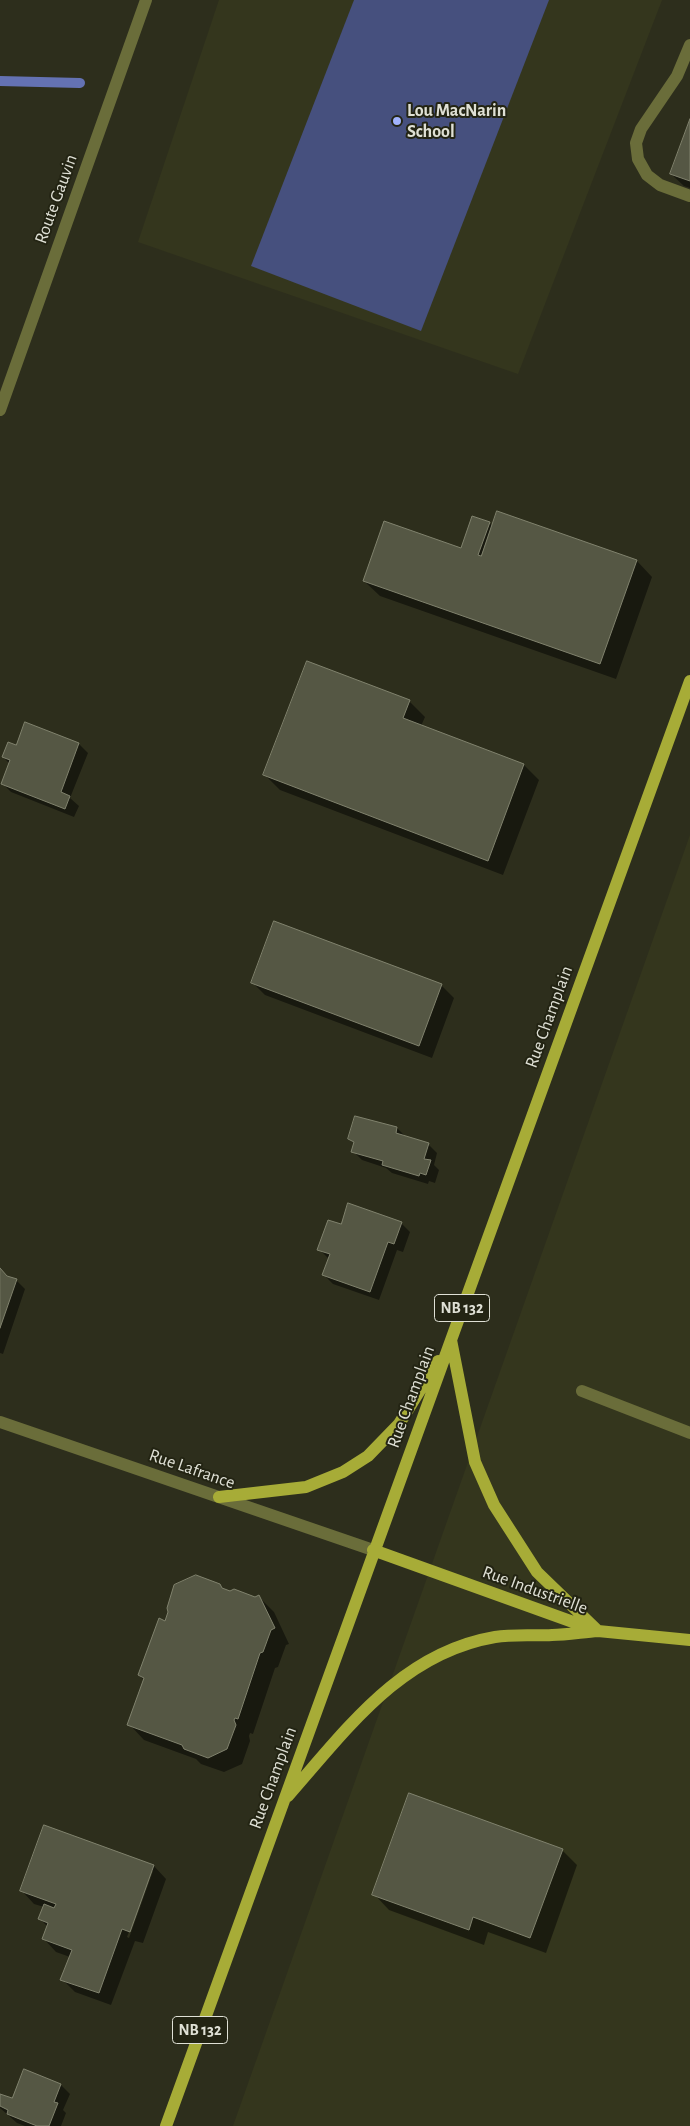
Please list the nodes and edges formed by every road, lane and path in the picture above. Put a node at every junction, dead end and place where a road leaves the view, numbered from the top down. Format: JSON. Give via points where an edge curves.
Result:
{"nodes":[{"id":1,"x":146,"y":0,"type":"edge"},
{"id":2,"x":690,"y":45,"type":"edge"},
{"id":3,"x":690,"y":196,"type":"edge"},
{"id":4,"x":0,"y":410,"type":"edge"},
{"id":5,"x":690,"y":681,"type":"edge"},
{"id":6,"x":451,"y":1339,"type":"junction"},
{"id":7,"x":582,"y":1391,"type":"dead end"},
{"id":8,"x":0,"y":1422,"type":"edge"},
{"id":9,"x":690,"y":1433,"type":"edge"},
{"id":10,"x":220,"y":1497,"type":"junction"},
{"id":11,"x":373,"y":1550,"type":"junction"},
{"id":12,"x":598,"y":1631,"type":"junction"},
{"id":13,"x":690,"y":1640,"type":"edge"},
{"id":14,"x":283,"y":1802,"type":"junction"},
{"id":15,"x":166,"y":2126,"type":"edge"}],
"edges":[{"from":1,"to":4,"type":"street","name":"Route Gauvin"},
{"from":2,"to":3,"type":"street","via":[[677,76],[641,129],[636,143],[638,159],[647,175],[660,185]]},
{"from":5,"to":6,"type":"main road","name":"Rue Champlain","number":"NB 132"},
{"from":6,"to":10,"type":"main road","via":[[399,1424],[368,1456],[343,1472],[306,1487]]},
{"from":6,"to":11,"type":"main road","name":"Rue Champlain","number":"NB 132"},
{"from":6,"to":12,"type":"main road","via":[[475,1462],[494,1505],[537,1572]]},
{"from":7,"to":9,"type":"street"},
{"from":8,"to":10,"type":"street","name":"Rue Lafrance"},
{"from":10,"to":11,"type":"street","name":"Rue Lafrance"},
{"from":11,"to":12,"type":"main road","name":"Rue Industrielle"},
{"from":11,"to":14,"type":"main road","name":"Rue Champlain","number":"NB 132"},
{"from":12,"to":13,"type":"main road","name":"Rue Industrielle"},
{"from":12,"to":14,"type":"main road","via":[[496,1636],[457,1646],[412,1670],[371,1702]]},
{"from":14,"to":15,"type":"main road","name":"Rue Champlain","number":"NB 132"}]}
